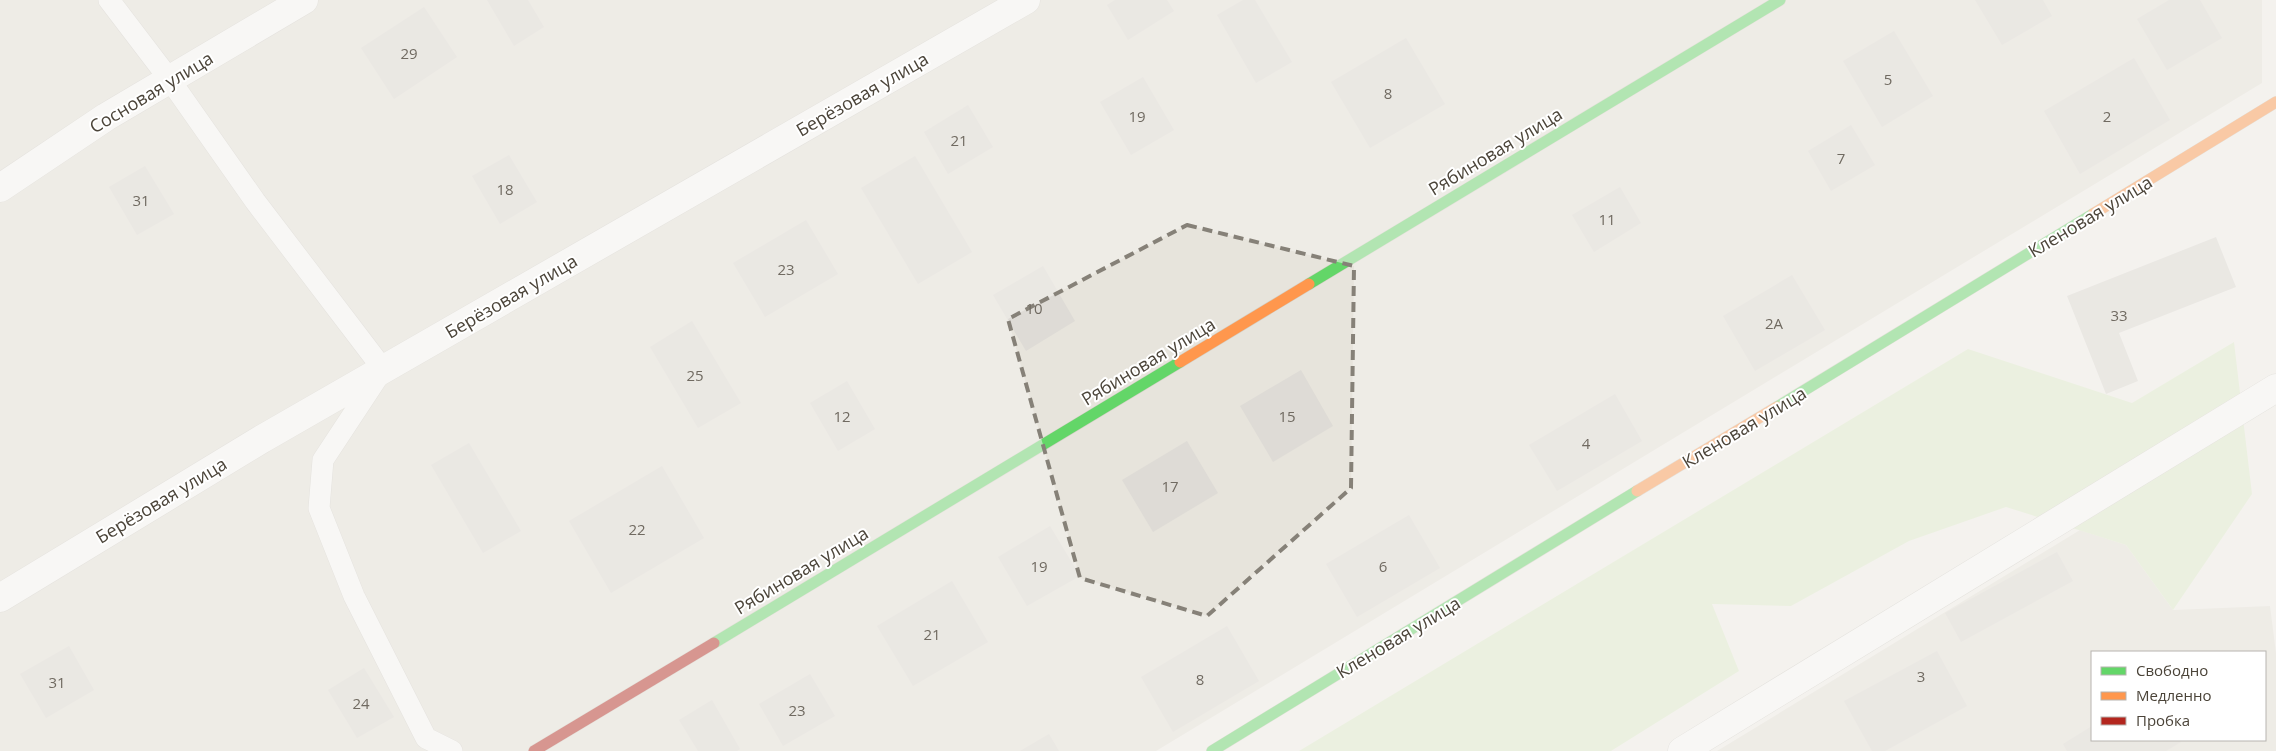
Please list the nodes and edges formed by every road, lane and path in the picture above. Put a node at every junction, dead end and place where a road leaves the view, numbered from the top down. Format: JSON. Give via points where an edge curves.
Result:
{"nodes":[{"id":1,"x":110,"y":0,"type":"edge"},
{"id":2,"x":304,"y":0,"type":"edge"},
{"id":3,"x":1026,"y":0,"type":"edge"},
{"id":4,"x":1780,"y":0,"type":"edge"},
{"id":5,"x":170,"y":80,"type":"junction"},
{"id":6,"x":2276,"y":102,"type":"edge"},
{"id":7,"x":0,"y":188,"type":"edge"},
{"id":8,"x":383,"y":369,"type":"junction"},
{"id":9,"x":2276,"y":388,"type":"edge"},
{"id":10,"x":0,"y":598,"type":"edge"},
{"id":11,"x":452,"y":751,"type":"edge"},
{"id":12,"x":534,"y":751,"type":"edge"},
{"id":13,"x":1212,"y":751,"type":"edge"},
{"id":14,"x":1682,"y":751,"type":"edge"}],
"edges":[{"from":1,"to":5,"type":"lane"},
{"from":2,"to":5,"type":"street","name":"Сосновая улица"},
{"from":3,"to":8,"type":"street","name":"Берёзовая улица"},
{"from":4,"to":12,"type":"street","name":"Рябиновая улица"},
{"from":5,"to":7,"type":"street","name":"Сосновая улица"},
{"from":5,"to":8,"type":"lane","via":[[255,201]]},
{"from":6,"to":13,"type":"street","name":"Кленовая улица"},
{"from":8,"to":10,"type":"street","name":"Берёзовая улица"},
{"from":8,"to":11,"type":"lane","via":[[323,460],[319,508],[354,596],[426,738]]},
{"from":9,"to":14,"type":"street"}]}
